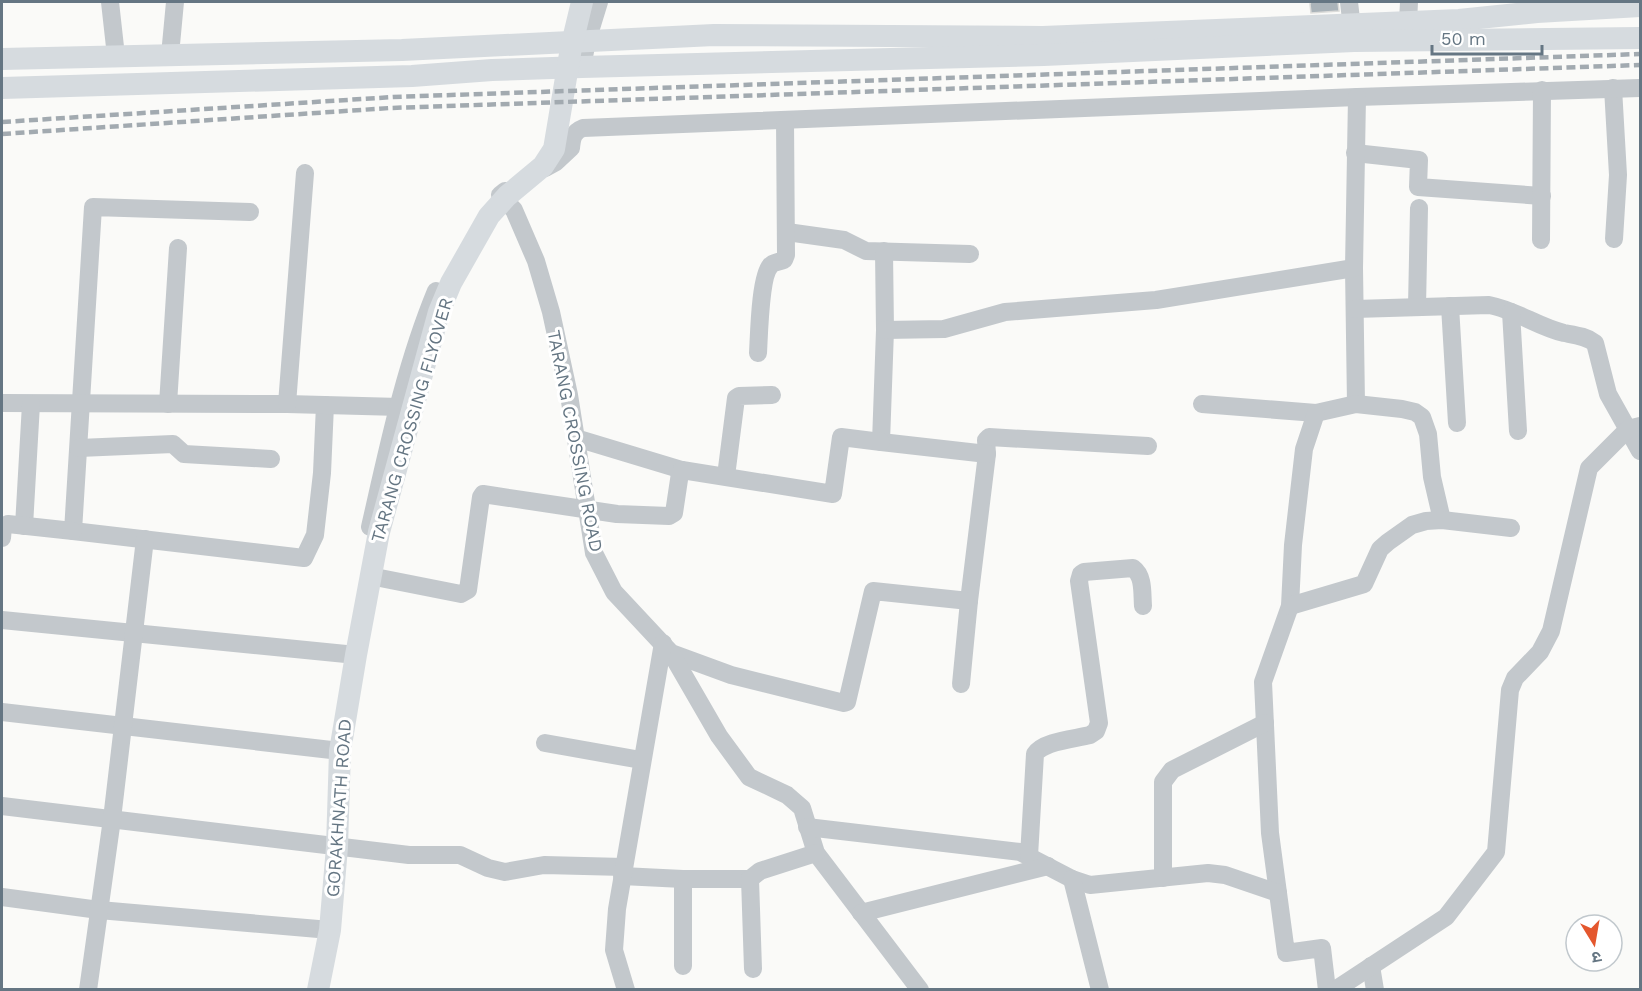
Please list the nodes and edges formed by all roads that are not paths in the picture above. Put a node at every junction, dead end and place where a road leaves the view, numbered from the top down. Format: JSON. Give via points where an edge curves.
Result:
{"nodes":[{"id":1,"x":110,"y":2,"type":"edge"},
{"id":2,"x":175,"y":2,"type":"edge"},
{"id":3,"x":582,"y":2,"type":"edge"},
{"id":4,"x":599,"y":2,"type":"edge"},
{"id":5,"x":1349,"y":2,"type":"edge"},
{"id":6,"x":1641,"y":6,"type":"edge"},
{"id":7,"x":1409,"y":12,"type":"edge"},
{"id":8,"x":1352,"y":33,"type":"junction"},
{"id":9,"x":1641,"y":38,"type":"edge"},
{"id":10,"x":586,"y":41,"type":"junction"},
{"id":11,"x":170,"y":55,"type":"junction"},
{"id":12,"x":116,"y":56,"type":"junction"},
{"id":13,"x":2,"y":60,"type":"edge"},
{"id":14,"x":582,"y":67,"type":"junction"},
{"id":15,"x":2,"y":88,"type":"edge"},
{"id":16,"x":1613,"y":88,"type":"junction"},
{"id":17,"x":1641,"y":88,"type":"edge"},
{"id":18,"x":1542,"y":90,"type":"junction"},
{"id":19,"x":1357,"y":97,"type":"junction"},
{"id":20,"x":785,"y":121,"type":"junction"},
{"id":21,"x":1355,"y":153,"type":"junction"},
{"id":22,"x":305,"y":173,"type":"dead end"},
{"id":23,"x":500,"y":195,"type":"junction"},
{"id":24,"x":1542,"y":196,"type":"junction"},
{"id":25,"x":1419,"y":208,"type":"dead end"},
{"id":26,"x":250,"y":212,"type":"dead end"},
{"id":27,"x":787,"y":232,"type":"junction"},
{"id":28,"x":1614,"y":238,"type":"dead end"},
{"id":29,"x":1541,"y":240,"type":"dead end"},
{"id":30,"x":178,"y":248,"type":"dead end"},
{"id":31,"x":884,"y":251,"type":"junction"},
{"id":32,"x":970,"y":254,"type":"dead end"},
{"id":33,"x":1354,"y":267,"type":"junction"},
{"id":34,"x":1450,"y":306,"type":"junction"},
{"id":35,"x":1417,"y":307,"type":"junction"},
{"id":36,"x":1356,"y":309,"type":"junction"},
{"id":37,"x":1511,"y":312,"type":"junction"},
{"id":38,"x":885,"y":330,"type":"junction"},
{"id":39,"x":758,"y":353,"type":"dead end"},
{"id":40,"x":772,"y":395,"type":"dead end"},
{"id":41,"x":2,"y":403,"type":"edge"},
{"id":42,"x":31,"y":404,"type":"junction"},
{"id":43,"x":81,"y":404,"type":"junction"},
{"id":44,"x":168,"y":404,"type":"junction"},
{"id":45,"x":287,"y":404,"type":"junction"},
{"id":46,"x":1202,"y":404,"type":"dead end"},
{"id":47,"x":1356,"y":404,"type":"junction"},
{"id":48,"x":325,"y":405,"type":"junction"},
{"id":49,"x":400,"y":407,"type":"junction"},
{"id":50,"x":1316,"y":413,"type":"junction"},
{"id":51,"x":1457,"y":423,"type":"dead end"},
{"id":52,"x":1634,"y":427,"type":"edge"},
{"id":53,"x":1518,"y":431,"type":"dead end"},
{"id":54,"x":576,"y":438,"type":"junction"},
{"id":55,"x":881,"y":442,"type":"junction"},
{"id":56,"x":1148,"y":446,"type":"dead end"},
{"id":57,"x":79,"y":448,"type":"junction"},
{"id":58,"x":1641,"y":451,"type":"edge"},
{"id":59,"x":987,"y":454,"type":"junction"},
{"id":60,"x":271,"y":459,"type":"dead end"},
{"id":61,"x":682,"y":470,"type":"junction"},
{"id":62,"x":726,"y":476,"type":"junction"},
{"id":63,"x":586,"y":510,"type":"junction"},
{"id":64,"x":1442,"y":520,"type":"junction"},
{"id":65,"x":24,"y":526,"type":"junction"},
{"id":66,"x":1510,"y":528,"type":"dead end"},
{"id":67,"x":73,"y":531,"type":"junction"},
{"id":68,"x":2,"y":538,"type":"edge"},
{"id":69,"x":145,"y":539,"type":"junction"},
{"id":70,"x":372,"y":566,"type":"junction"},
{"id":71,"x":969,"y":601,"type":"junction"},
{"id":72,"x":1143,"y":606,"type":"dead end"},
{"id":73,"x":1290,"y":606,"type":"junction"},
{"id":74,"x":2,"y":620,"type":"edge"},
{"id":75,"x":134,"y":634,"type":"junction"},
{"id":76,"x":667,"y":648,"type":"junction"},
{"id":77,"x":356,"y":655,"type":"junction"},
{"id":78,"x":961,"y":684,"type":"dead end"},
{"id":79,"x":2,"y":712,"type":"edge"},
{"id":80,"x":1264,"y":723,"type":"junction"},
{"id":81,"x":123,"y":725,"type":"junction"},
{"id":82,"x":545,"y":743,"type":"dead end"},
{"id":83,"x":340,"y":751,"type":"junction"},
{"id":84,"x":641,"y":760,"type":"junction"},
{"id":85,"x":2,"y":806,"type":"edge"},
{"id":86,"x":112,"y":819,"type":"junction"},
{"id":87,"x":807,"y":827,"type":"junction"},
{"id":88,"x":337,"y":847,"type":"junction"},
{"id":89,"x":816,"y":853,"type":"junction"},
{"id":90,"x":1029,"y":856,"type":"junction"},
{"id":91,"x":1047,"y":866,"type":"junction"},
{"id":92,"x":623,"y":872,"type":"junction"},
{"id":93,"x":1163,"y":878,"type":"junction"},
{"id":94,"x":683,"y":879,"type":"junction"},
{"id":95,"x":750,"y":879,"type":"junction"},
{"id":96,"x":1072,"y":879,"type":"junction"},
{"id":97,"x":1278,"y":893,"type":"junction"},
{"id":98,"x":2,"y":897,"type":"edge"},
{"id":99,"x":99,"y":910,"type":"junction"},
{"id":100,"x":861,"y":913,"type":"junction"},
{"id":101,"x":330,"y":930,"type":"junction"},
{"id":102,"x":683,"y":966,"type":"dead end"},
{"id":103,"x":1371,"y":966,"type":"junction"},
{"id":104,"x":753,"y":969,"type":"dead end"},
{"id":105,"x":88,"y":990,"type":"edge"},
{"id":106,"x":318,"y":990,"type":"edge"},
{"id":107,"x":626,"y":990,"type":"edge"},
{"id":108,"x":920,"y":990,"type":"edge"},
{"id":109,"x":1100,"y":990,"type":"edge"},
{"id":110,"x":1327,"y":990,"type":"edge"},
{"id":111,"x":1335,"y":990,"type":"edge"},
{"id":112,"x":1375,"y":990,"type":"edge"}],
"edges":[{"from":1,"to":12,"type":"street"},
{"from":2,"to":11,"type":"street"},
{"from":3,"to":70,"type":"main road","name":"TARANG CROSSING FLYOVER","via":[[554,149],[543,166],[489,216],[439,312]]},
{"from":4,"to":10,"type":"street"},
{"from":5,"to":8,"type":"street"},
{"from":6,"to":7,"type":"main road","via":[[1459,20]]},
{"from":7,"to":8,"type":"main road"},
{"from":8,"to":9,"type":"main road","via":[[1501,40]]},
{"from":8,"to":10,"type":"main road","via":[[1042,37],[714,35]]},
{"from":8,"to":14,"type":"main road","via":[[1044,55]]},
{"from":10,"to":11,"type":"main road"},
{"from":10,"to":14,"type":"street"},
{"from":11,"to":12,"type":"main road"},
{"from":12,"to":13,"type":"main road"},
{"from":14,"to":15,"type":"main road"},
{"from":16,"to":17,"type":"street"},
{"from":16,"to":18,"type":"street"},
{"from":16,"to":28,"type":"street","via":[[1618,175]]},
{"from":18,"to":19,"type":"street"},
{"from":18,"to":24,"type":"street"},
{"from":19,"to":20,"type":"street"},
{"from":19,"to":21,"type":"street"},
{"from":20,"to":23,"type":"street","via":[[583,128],[576,131],[571,148],[556,162]]},
{"from":20,"to":27,"type":"street"},
{"from":21,"to":24,"type":"street","via":[[1419,160],[1418,187]]},
{"from":21,"to":33,"type":"street"},
{"from":22,"to":45,"type":"street"},
{"from":23,"to":49,"type":"street","via":[[440,282],[422,325]]},
{"from":23,"to":54,"type":"street","name":"TARANG CROSSING ROAD","via":[[514,210],[536,261],[551,312]]},
{"from":24,"to":29,"type":"street"},
{"from":25,"to":35,"type":"street"},
{"from":26,"to":43,"type":"street","via":[[93,207]]},
{"from":27,"to":31,"type":"street","via":[[844,240],[866,251]]},
{"from":27,"to":39,"type":"street","via":[[786,258],[772,263],[765,279]]},
{"from":30,"to":44,"type":"street"},
{"from":31,"to":32,"type":"street"},
{"from":31,"to":38,"type":"street"},
{"from":33,"to":36,"type":"street"},
{"from":33,"to":38,"type":"street","via":[[1156,300],[1005,312],[944,329]]},
{"from":34,"to":35,"type":"street"},
{"from":34,"to":37,"type":"street","via":[[1490,305]]},
{"from":34,"to":51,"type":"street"},
{"from":35,"to":36,"type":"street"},
{"from":36,"to":47,"type":"street"},
{"from":37,"to":52,"type":"street","via":[[1595,343],[1608,394]]},
{"from":37,"to":53,"type":"street"},
{"from":38,"to":55,"type":"street"},
{"from":40,"to":62,"type":"street","via":[[736,398]]},
{"from":41,"to":42,"type":"street"},
{"from":42,"to":43,"type":"street"},
{"from":42,"to":65,"type":"street"},
{"from":43,"to":44,"type":"street"},
{"from":43,"to":57,"type":"street"},
{"from":44,"to":45,"type":"street"},
{"from":45,"to":48,"type":"street"},
{"from":46,"to":50,"type":"street"},
{"from":47,"to":50,"type":"street"},
{"from":47,"to":64,"type":"street","via":[[1402,409],[1422,417]]},
{"from":48,"to":49,"type":"street"},
{"from":48,"to":69,"type":"street","via":[[315,535],[304,558]]},
{"from":49,"to":70,"type":"street","via":[[368,532]]},
{"from":50,"to":73,"type":"street","via":[[1304,449]]},
{"from":52,"to":58,"type":"street"},
{"from":52,"to":103,"type":"street","via":[[1589,468],[1551,631],[1510,690],[1496,852],[1446,917]]},
{"from":54,"to":61,"type":"street"},
{"from":54,"to":63,"type":"street","name":"TARANG CROSSING ROAD"},
{"from":55,"to":59,"type":"street"},
{"from":55,"to":62,"type":"street","via":[[841,438],[832,494]]},
{"from":56,"to":59,"type":"street","via":[[991,436],[986,440]]},
{"from":57,"to":60,"type":"street","via":[[173,444],[184,454]]},
{"from":57,"to":67,"type":"street"},
{"from":59,"to":71,"type":"street"},
{"from":61,"to":62,"type":"street"},
{"from":61,"to":63,"type":"street","via":[[672,515]]},
{"from":63,"to":70,"type":"street","via":[[483,494],[465,593]]},
{"from":63,"to":76,"type":"street","name":"TARANG CROSSING ROAD","via":[[594,553],[614,592]]},
{"from":64,"to":66,"type":"street"},
{"from":64,"to":73,"type":"street","via":[[1412,525],[1388,542],[1374,560],[1364,584]]},
{"from":65,"to":67,"type":"street"},
{"from":65,"to":68,"type":"street","via":[[4,525]]},
{"from":67,"to":69,"type":"street"},
{"from":69,"to":75,"type":"street"},
{"from":70,"to":77,"type":"main road","name":"GORAKHNATH ROAD"},
{"from":71,"to":76,"type":"street","via":[[873,591],[849,699],[844,703],[731,675]]},
{"from":71,"to":78,"type":"street"},
{"from":72,"to":90,"type":"street","via":[[1140,579],[1133,568],[1082,574],[1079,581],[1099,723],[1090,735],[1046,745],[1035,754]]},
{"from":73,"to":80,"type":"street","via":[[1264,674]]},
{"from":74,"to":75,"type":"street"},
{"from":75,"to":77,"type":"street"},
{"from":75,"to":81,"type":"street"},
{"from":76,"to":84,"type":"street"},
{"from":76,"to":87,"type":"street","via":[[749,777],[787,795],[802,808]]},
{"from":77,"to":83,"type":"main road","name":"GORAKHNATH ROAD"},
{"from":79,"to":81,"type":"street"},
{"from":80,"to":93,"type":"street","via":[[1172,770],[1163,782]]},
{"from":80,"to":97,"type":"street","via":[[1270,833]]},
{"from":81,"to":83,"type":"street"},
{"from":81,"to":86,"type":"street"},
{"from":82,"to":84,"type":"street"},
{"from":83,"to":88,"type":"main road","name":"GORAKHNATH ROAD"},
{"from":84,"to":92,"type":"street"},
{"from":85,"to":86,"type":"street"},
{"from":86,"to":88,"type":"street"},
{"from":86,"to":99,"type":"street"},
{"from":87,"to":89,"type":"street"},
{"from":87,"to":90,"type":"street","via":[[982,846]]},
{"from":88,"to":92,"type":"street","via":[[409,855],[460,855],[505,872],[544,865]]},
{"from":88,"to":101,"type":"main road","name":"GORAKHNATH ROAD"},
{"from":89,"to":95,"type":"street","via":[[760,871]]},
{"from":89,"to":100,"type":"street"},
{"from":90,"to":91,"type":"street"},
{"from":91,"to":96,"type":"street"},
{"from":91,"to":100,"type":"street"},
{"from":92,"to":94,"type":"street"},
{"from":92,"to":107,"type":"street","via":[[614,950]]},
{"from":93,"to":96,"type":"street","via":[[1090,885]]},
{"from":93,"to":97,"type":"street","via":[[1217,873]]},
{"from":94,"to":95,"type":"street"},
{"from":94,"to":102,"type":"street"},
{"from":95,"to":104,"type":"street"},
{"from":96,"to":109,"type":"street"},
{"from":97,"to":110,"type":"street","via":[[1286,953],[1322,948]]},
{"from":98,"to":99,"type":"street"},
{"from":99,"to":101,"type":"street"},
{"from":99,"to":105,"type":"street"},
{"from":100,"to":108,"type":"street"},
{"from":101,"to":106,"type":"main road","name":"GORAKHNATH ROAD"},
{"from":103,"to":111,"type":"street"},
{"from":103,"to":112,"type":"street"}]}
